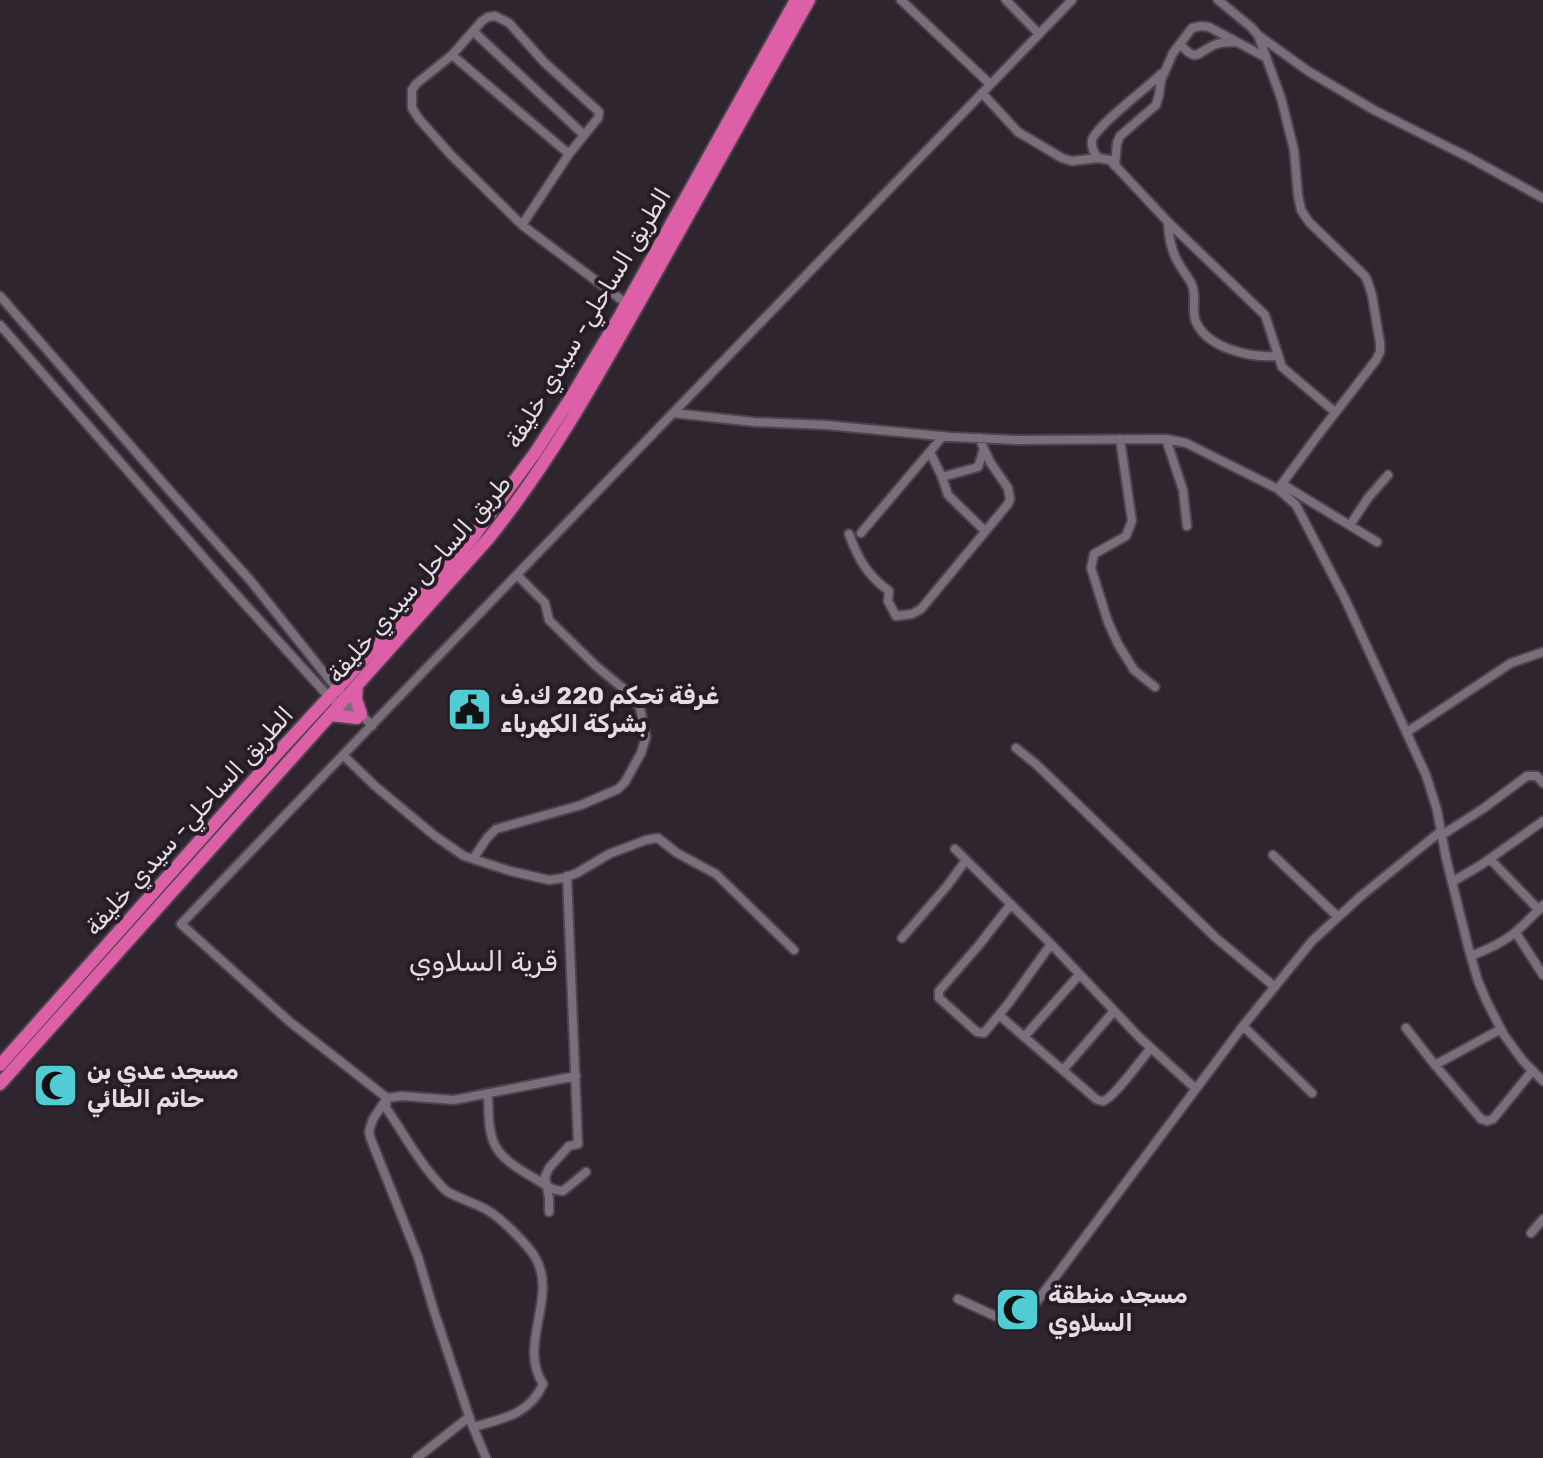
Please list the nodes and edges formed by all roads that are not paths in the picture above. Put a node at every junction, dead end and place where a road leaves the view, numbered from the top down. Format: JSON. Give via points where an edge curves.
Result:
{"nodes":[{"id":1,"x":809,"y":0,"type":"edge"},
{"id":2,"x":901,"y":0,"type":"edge"},
{"id":3,"x":1006,"y":0,"type":"edge"},
{"id":4,"x":1072,"y":0,"type":"edge"},
{"id":5,"x":1218,"y":0,"type":"edge"},
{"id":6,"x":791,"y":2,"type":"edge"},
{"id":7,"x":473,"y":31,"type":"junction"},
{"id":8,"x":1039,"y":34,"type":"junction"},
{"id":9,"x":1258,"y":35,"type":"junction"},
{"id":10,"x":1236,"y":42,"type":"junction"},
{"id":11,"x":1180,"y":44,"type":"junction"},
{"id":12,"x":452,"y":55,"type":"junction"},
{"id":13,"x":1265,"y":57,"type":"junction"},
{"id":14,"x":1165,"y":70,"type":"junction"},
{"id":15,"x":990,"y":84,"type":"junction"},
{"id":16,"x":982,"y":93,"type":"junction"},
{"id":17,"x":584,"y":135,"type":"junction"},
{"id":18,"x":569,"y":154,"type":"junction"},
{"id":19,"x":1098,"y":158,"type":"junction"},
{"id":20,"x":1115,"y":166,"type":"junction"},
{"id":21,"x":1543,"y":198,"type":"edge"},
{"id":22,"x":1168,"y":222,"type":"junction"},
{"id":23,"x":522,"y":225,"type":"junction"},
{"id":24,"x":0,"y":296,"type":"edge"},
{"id":25,"x":627,"y":304,"type":"junction"},
{"id":26,"x":0,"y":325,"type":"edge"},
{"id":27,"x":1278,"y":356,"type":"junction"},
{"id":28,"x":1335,"y":412,"type":"junction"},
{"id":29,"x":673,"y":413,"type":"junction"},
{"id":30,"x":943,"y":436,"type":"junction"},
{"id":31,"x":979,"y":438,"type":"junction"},
{"id":32,"x":1120,"y":439,"type":"junction"},
{"id":33,"x":1166,"y":439,"type":"junction"},
{"id":34,"x":984,"y":449,"type":"junction"},
{"id":35,"x":930,"y":452,"type":"junction"},
{"id":36,"x":1388,"y":475,"type":"dead end"},
{"id":37,"x":942,"y":477,"type":"junction"},
{"id":38,"x":1280,"y":487,"type":"junction"},
{"id":39,"x":1350,"y":525,"type":"junction"},
{"id":40,"x":1187,"y":526,"type":"dead end"},
{"id":41,"x":985,"y":531,"type":"junction"},
{"id":42,"x":861,"y":533,"type":"dead end"},
{"id":43,"x":849,"y":534,"type":"dead end"},
{"id":44,"x":1377,"y":542,"type":"dead end"},
{"id":45,"x":517,"y":575,"type":"junction"},
{"id":46,"x":1543,"y":652,"type":"edge"},
{"id":47,"x":357,"y":685,"type":"junction"},
{"id":48,"x":1155,"y":687,"type":"dead end"},
{"id":49,"x":336,"y":701,"type":"junction"},
{"id":50,"x":364,"y":720,"type":"junction"},
{"id":51,"x":1407,"y":732,"type":"junction"},
{"id":52,"x":1016,"y":748,"type":"dead end"},
{"id":53,"x":343,"y":755,"type":"junction"},
{"id":54,"x":1543,"y":783,"type":"edge"},
{"id":55,"x":1543,"y":821,"type":"edge"},
{"id":56,"x":1441,"y":833,"type":"junction"},
{"id":57,"x":955,"y":849,"type":"dead end"},
{"id":58,"x":1273,"y":855,"type":"dead end"},
{"id":59,"x":473,"y":859,"type":"junction"},
{"id":60,"x":1490,"y":859,"type":"junction"},
{"id":61,"x":966,"y":860,"type":"junction"},
{"id":62,"x":567,"y":876,"type":"junction"},
{"id":63,"x":1452,"y":882,"type":"junction"},
{"id":64,"x":1011,"y":904,"type":"junction"},
{"id":65,"x":1541,"y":908,"type":"edge"},
{"id":66,"x":1338,"y":917,"type":"junction"},
{"id":67,"x":1516,"y":933,"type":"junction"},
{"id":68,"x":902,"y":938,"type":"dead end"},
{"id":69,"x":1051,"y":944,"type":"junction"},
{"id":70,"x":794,"y":950,"type":"dead end"},
{"id":71,"x":1471,"y":956,"type":"junction"},
{"id":72,"x":1542,"y":970,"type":"edge"},
{"id":73,"x":1079,"y":975,"type":"junction"},
{"id":74,"x":1275,"y":987,"type":"junction"},
{"id":75,"x":1114,"y":1011,"type":"junction"},
{"id":76,"x":999,"y":1015,"type":"junction"},
{"id":77,"x":1243,"y":1026,"type":"junction"},
{"id":78,"x":1406,"y":1028,"type":"dead end"},
{"id":79,"x":1501,"y":1029,"type":"junction"},
{"id":80,"x":1024,"y":1037,"type":"junction"},
{"id":81,"x":1151,"y":1048,"type":"junction"},
{"id":82,"x":0,"y":1065,"type":"edge"},
{"id":83,"x":1435,"y":1065,"type":"junction"},
{"id":84,"x":1063,"y":1070,"type":"junction"},
{"id":85,"x":1532,"y":1071,"type":"junction"},
{"id":86,"x":576,"y":1076,"type":"junction"},
{"id":87,"x":1543,"y":1081,"type":"edge"},
{"id":88,"x":0,"y":1084,"type":"edge"},
{"id":89,"x":1196,"y":1089,"type":"junction"},
{"id":90,"x":1312,"y":1093,"type":"dead end"},
{"id":91,"x":488,"y":1094,"type":"junction"},
{"id":92,"x":387,"y":1098,"type":"junction"},
{"id":93,"x":586,"y":1172,"type":"dead end"},
{"id":94,"x":547,"y":1186,"type":"junction"},
{"id":95,"x":549,"y":1212,"type":"dead end"},
{"id":96,"x":1543,"y":1219,"type":"edge"},
{"id":97,"x":1531,"y":1233,"type":"dead end"},
{"id":98,"x":958,"y":1299,"type":"dead end"},
{"id":99,"x":469,"y":1417,"type":"junction"},
{"id":100,"x":473,"y":1427,"type":"junction"},
{"id":101,"x":417,"y":1458,"type":"edge"},
{"id":102,"x":486,"y":1458,"type":"edge"}],
"edges":[{"from":1,"to":47,"type":"highway","name":"طريق الساحل سيدي خليفة","via":[[553,450],[488,539]]},
{"from":2,"to":15,"type":"street"},
{"from":3,"to":8,"type":"street"},
{"from":4,"to":8,"type":"street"},
{"from":5,"to":9,"type":"street"},
{"from":6,"to":25,"type":"highway","name":"الطريق الساحلي- سيدي خليفة"},
{"from":7,"to":12,"type":"street"},
{"from":7,"to":17,"type":"street"},
{"from":7,"to":17,"type":"street","via":[[488,17],[509,23],[599,110]]},
{"from":8,"to":15,"type":"street"},
{"from":9,"to":13,"type":"street"},
{"from":9,"to":21,"type":"street","via":[[1374,110]]},
{"from":10,"to":11,"type":"street","via":[[1219,43],[1199,56]]},
{"from":10,"to":11,"type":"street","via":[[1201,26],[1192,28]]},
{"from":10,"to":13,"type":"street"},
{"from":11,"to":14,"type":"street"},
{"from":12,"to":18,"type":"street"},
{"from":12,"to":23,"type":"street","via":[[416,84],[412,108]]},
{"from":13,"to":28,"type":"street","via":[[1294,150],[1301,210],[1365,276],[1372,295],[1380,352]]},
{"from":14,"to":19,"type":"street","via":[[1099,127],[1092,146]]},
{"from":14,"to":20,"type":"street","via":[[1156,105],[1120,136]]},
{"from":15,"to":16,"type":"street"},
{"from":16,"to":19,"type":"street","via":[[1018,132],[1052,152],[1072,161]]},
{"from":16,"to":29,"type":"street"},
{"from":17,"to":18,"type":"street"},
{"from":18,"to":23,"type":"street"},
{"from":19,"to":20,"type":"street"},
{"from":20,"to":22,"type":"street"},
{"from":22,"to":27,"type":"street","via":[[1265,315]]},
{"from":22,"to":27,"type":"street","via":[[1173,254],[1192,283],[1199,327],[1231,350]]},
{"from":23,"to":25,"type":"street"},
{"from":24,"to":49,"type":"street","via":[[250,580]]},
{"from":25,"to":49,"type":"highway","name":"الطريق الساحلي- سيدي خليفة","via":[[570,399],[474,536]]},
{"from":26,"to":49,"type":"street"},
{"from":27,"to":28,"type":"street","via":[[1282,367]]},
{"from":28,"to":38,"type":"street"},
{"from":29,"to":30,"type":"street"},
{"from":29,"to":45,"type":"street"},
{"from":30,"to":31,"type":"street"},
{"from":30,"to":35,"type":"street"},
{"from":31,"to":32,"type":"street"},
{"from":31,"to":34,"type":"street"},
{"from":32,"to":33,"type":"street"},
{"from":32,"to":48,"type":"street","via":[[1132,521],[1126,536],[1094,554],[1091,568],[1118,644],[1134,670]]},
{"from":33,"to":38,"type":"street","via":[[1186,443]]},
{"from":33,"to":40,"type":"street","via":[[1183,490]]},
{"from":34,"to":37,"type":"street","via":[[978,467]]},
{"from":34,"to":41,"type":"street","via":[[1010,499]]},
{"from":35,"to":37,"type":"street"},
{"from":35,"to":42,"type":"street"},
{"from":36,"to":39,"type":"street"},
{"from":37,"to":41,"type":"street","via":[[948,495]]},
{"from":38,"to":39,"type":"street"},
{"from":38,"to":51,"type":"street","via":[[1296,505],[1345,599]]},
{"from":39,"to":44,"type":"street"},
{"from":41,"to":43,"type":"street","via":[[921,609],[896,616],[889,591],[864,567]]},
{"from":45,"to":50,"type":"street"},
{"from":45,"to":59,"type":"street","via":[[545,603],[549,620],[630,694],[640,708],[646,737],[618,789],[496,829]]},
{"from":46,"to":51,"type":"street","via":[[1511,663]]},
{"from":47,"to":49,"type":"highway","name":"طريق الساحل سيدي خليفة"},
{"from":47,"to":50,"type":"highway"},
{"from":49,"to":50,"type":"highway"},
{"from":49,"to":50,"type":"street"},
{"from":49,"to":82,"type":"highway","name":"الطريق الساحلي- سيدي خليفة"},
{"from":49,"to":88,"type":"highway","name":"طريق الساحل سيدي خليفة"},
{"from":50,"to":53,"type":"street"},
{"from":51,"to":56,"type":"street","via":[[1426,775]]},
{"from":52,"to":74,"type":"street","via":[[1216,938]]},
{"from":53,"to":59,"type":"street","via":[[435,836]]},
{"from":53,"to":92,"type":"street","via":[[181,924],[290,1022]]},
{"from":54,"to":56,"type":"street","via":[[1537,776],[1527,776]]},
{"from":55,"to":60,"type":"street"},
{"from":56,"to":63,"type":"street"},
{"from":56,"to":66,"type":"street"},
{"from":57,"to":61,"type":"street"},
{"from":58,"to":66,"type":"street"},
{"from":59,"to":62,"type":"street","via":[[549,880]]},
{"from":60,"to":63,"type":"street"},
{"from":60,"to":65,"type":"street"},
{"from":61,"to":64,"type":"street"},
{"from":61,"to":68,"type":"street"},
{"from":62,"to":70,"type":"street","via":[[609,854],[658,838],[716,874]]},
{"from":62,"to":86,"type":"street"},
{"from":63,"to":71,"type":"street"},
{"from":64,"to":69,"type":"street"},
{"from":64,"to":76,"type":"street","via":[[938,995],[981,1034]]},
{"from":65,"to":67,"type":"street"},
{"from":66,"to":74,"type":"street"},
{"from":67,"to":71,"type":"street"},
{"from":67,"to":72,"type":"street"},
{"from":69,"to":73,"type":"street"},
{"from":69,"to":76,"type":"street"},
{"from":71,"to":79,"type":"street"},
{"from":73,"to":75,"type":"street"},
{"from":73,"to":80,"type":"street"},
{"from":74,"to":77,"type":"street"},
{"from":75,"to":81,"type":"street"},
{"from":75,"to":84,"type":"street"},
{"from":76,"to":80,"type":"street"},
{"from":77,"to":89,"type":"street"},
{"from":77,"to":90,"type":"street"},
{"from":78,"to":83,"type":"street"},
{"from":79,"to":83,"type":"street"},
{"from":79,"to":85,"type":"street"},
{"from":80,"to":84,"type":"street"},
{"from":81,"to":84,"type":"street","via":[[1103,1101]]},
{"from":81,"to":89,"type":"street"},
{"from":83,"to":85,"type":"street","via":[[1487,1121]]},
{"from":85,"to":87,"type":"street"},
{"from":86,"to":91,"type":"street"},
{"from":86,"to":94,"type":"street","via":[[578,1144],[569,1146],[549,1168]]},
{"from":89,"to":98,"type":"street","via":[[1020,1320],[1006,1321]]},
{"from":91,"to":92,"type":"street","via":[[454,1100]]},
{"from":91,"to":94,"type":"street","via":[[492,1144],[514,1167]]},
{"from":92,"to":99,"type":"street","via":[[373,1119],[370,1137],[418,1257]]},
{"from":92,"to":100,"type":"street","via":[[386,1108],[417,1159],[446,1191],[490,1212],[514,1233],[536,1258],[542,1279],[534,1342],[543,1384],[536,1399],[513,1415]]},
{"from":93,"to":94,"type":"street","via":[[563,1191]]},
{"from":94,"to":95,"type":"street"},
{"from":96,"to":97,"type":"street"},
{"from":99,"to":100,"type":"street"},
{"from":99,"to":101,"type":"street"},
{"from":100,"to":102,"type":"street"}]}
